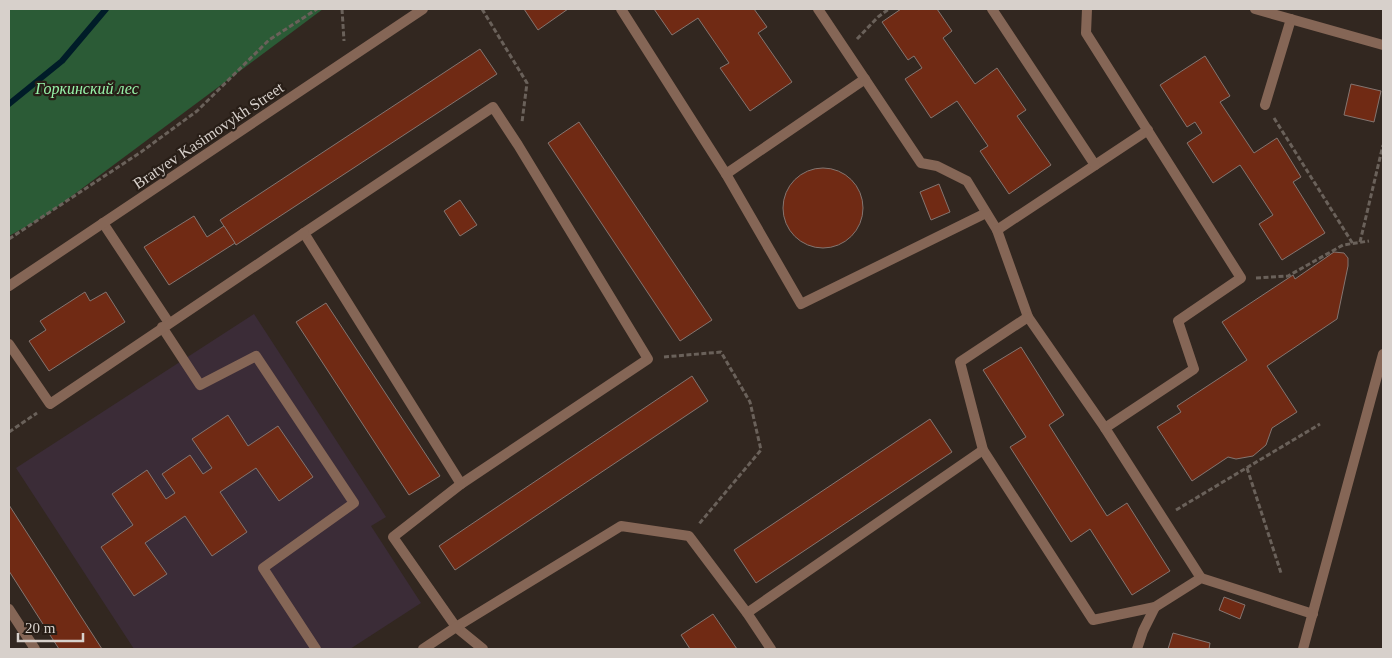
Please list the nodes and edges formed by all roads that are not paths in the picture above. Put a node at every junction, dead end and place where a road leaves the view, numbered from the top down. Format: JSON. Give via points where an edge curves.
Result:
{"nodes":[{"id":1,"x":423,"y":9,"type":"edge"},
{"id":2,"x":621,"y":9,"type":"edge"},
{"id":3,"x":818,"y":9,"type":"edge"},
{"id":4,"x":992,"y":9,"type":"edge"},
{"id":5,"x":1087,"y":9,"type":"edge"},
{"id":6,"x":1254,"y":9,"type":"edge"},
{"id":7,"x":1291,"y":19,"type":"junction"},
{"id":8,"x":1383,"y":45,"type":"edge"},
{"id":9,"x":865,"y":79,"type":"junction"},
{"id":10,"x":1265,"y":105,"type":"road end"},
{"id":11,"x":1148,"y":130,"type":"junction"},
{"id":12,"x":1095,"y":165,"type":"junction"},
{"id":13,"x":726,"y":174,"type":"junction"},
{"id":14,"x":986,"y":213,"type":"junction"},
{"id":15,"x":103,"y":224,"type":"junction"},
{"id":16,"x":997,"y":230,"type":"junction"},
{"id":17,"x":304,"y":233,"type":"junction"},
{"id":18,"x":9,"y":286,"type":"edge"},
{"id":19,"x":1028,"y":317,"type":"junction"},
{"id":20,"x":166,"y":325,"type":"junction"},
{"id":21,"x":9,"y":344,"type":"edge"},
{"id":22,"x":1383,"y":354,"type":"edge"},
{"id":23,"x":1105,"y":428,"type":"junction"},
{"id":24,"x":983,"y":450,"type":"junction"},
{"id":25,"x":461,"y":484,"type":"junction"},
{"id":26,"x":1201,"y":578,"type":"junction"},
{"id":27,"x":1155,"y":607,"type":"junction"},
{"id":28,"x":9,"y":609,"type":"edge"},
{"id":29,"x":747,"y":613,"type":"junction"},
{"id":30,"x":1313,"y":614,"type":"junction"},
{"id":31,"x":456,"y":626,"type":"junction"},
{"id":32,"x":35,"y":649,"type":"edge"},
{"id":33,"x":316,"y":649,"type":"edge"},
{"id":34,"x":423,"y":649,"type":"edge"},
{"id":35,"x":483,"y":649,"type":"edge"},
{"id":36,"x":771,"y":649,"type":"edge"},
{"id":37,"x":1137,"y":649,"type":"edge"},
{"id":38,"x":1303,"y":649,"type":"edge"}],
"edges":[{"from":1,"to":15,"type":"street","name":"Bratyev Kasimovykh Street"},
{"from":2,"to":13,"type":"street"},
{"from":3,"to":9,"type":"street"},
{"from":4,"to":12,"type":"street"},
{"from":5,"to":11,"type":"street","via":[[1086,33]]},
{"from":6,"to":7,"type":"street"},
{"from":7,"to":8,"type":"street"},
{"from":7,"to":10,"type":"street"},
{"from":9,"to":13,"type":"street"},
{"from":9,"to":14,"type":"street","via":[[921,163],[937,166],[967,181]]},
{"from":11,"to":12,"type":"street"},
{"from":11,"to":23,"type":"street","via":[[1242,278],[1178,321],[1194,369]]},
{"from":12,"to":16,"type":"street"},
{"from":13,"to":14,"type":"street","via":[[802,304]]},
{"from":14,"to":16,"type":"street"},
{"from":15,"to":18,"type":"street","name":"Bratyev Kasimovykh Street"},
{"from":15,"to":20,"type":"street"},
{"from":16,"to":19,"type":"street"},
{"from":17,"to":20,"type":"street"},
{"from":17,"to":25,"type":"street"},
{"from":17,"to":25,"type":"street","via":[[493,107],[518,145],[648,359]]},
{"from":19,"to":23,"type":"street"},
{"from":19,"to":24,"type":"street","via":[[960,362]]},
{"from":20,"to":21,"type":"street","via":[[50,404]]},
{"from":20,"to":33,"type":"street","via":[[200,385],[256,356],[354,503],[264,568]]},
{"from":22,"to":30,"type":"street"},
{"from":23,"to":26,"type":"street"},
{"from":24,"to":27,"type":"street","via":[[1093,620]]},
{"from":24,"to":29,"type":"street"},
{"from":25,"to":31,"type":"street","via":[[394,538]]},
{"from":26,"to":27,"type":"street"},
{"from":26,"to":30,"type":"street"},
{"from":27,"to":37,"type":"street"},
{"from":28,"to":32,"type":"street"},
{"from":29,"to":31,"type":"street","via":[[689,536],[622,526]]},
{"from":29,"to":36,"type":"street"},
{"from":30,"to":38,"type":"street"},
{"from":31,"to":34,"type":"street"},
{"from":31,"to":35,"type":"street"}]}
